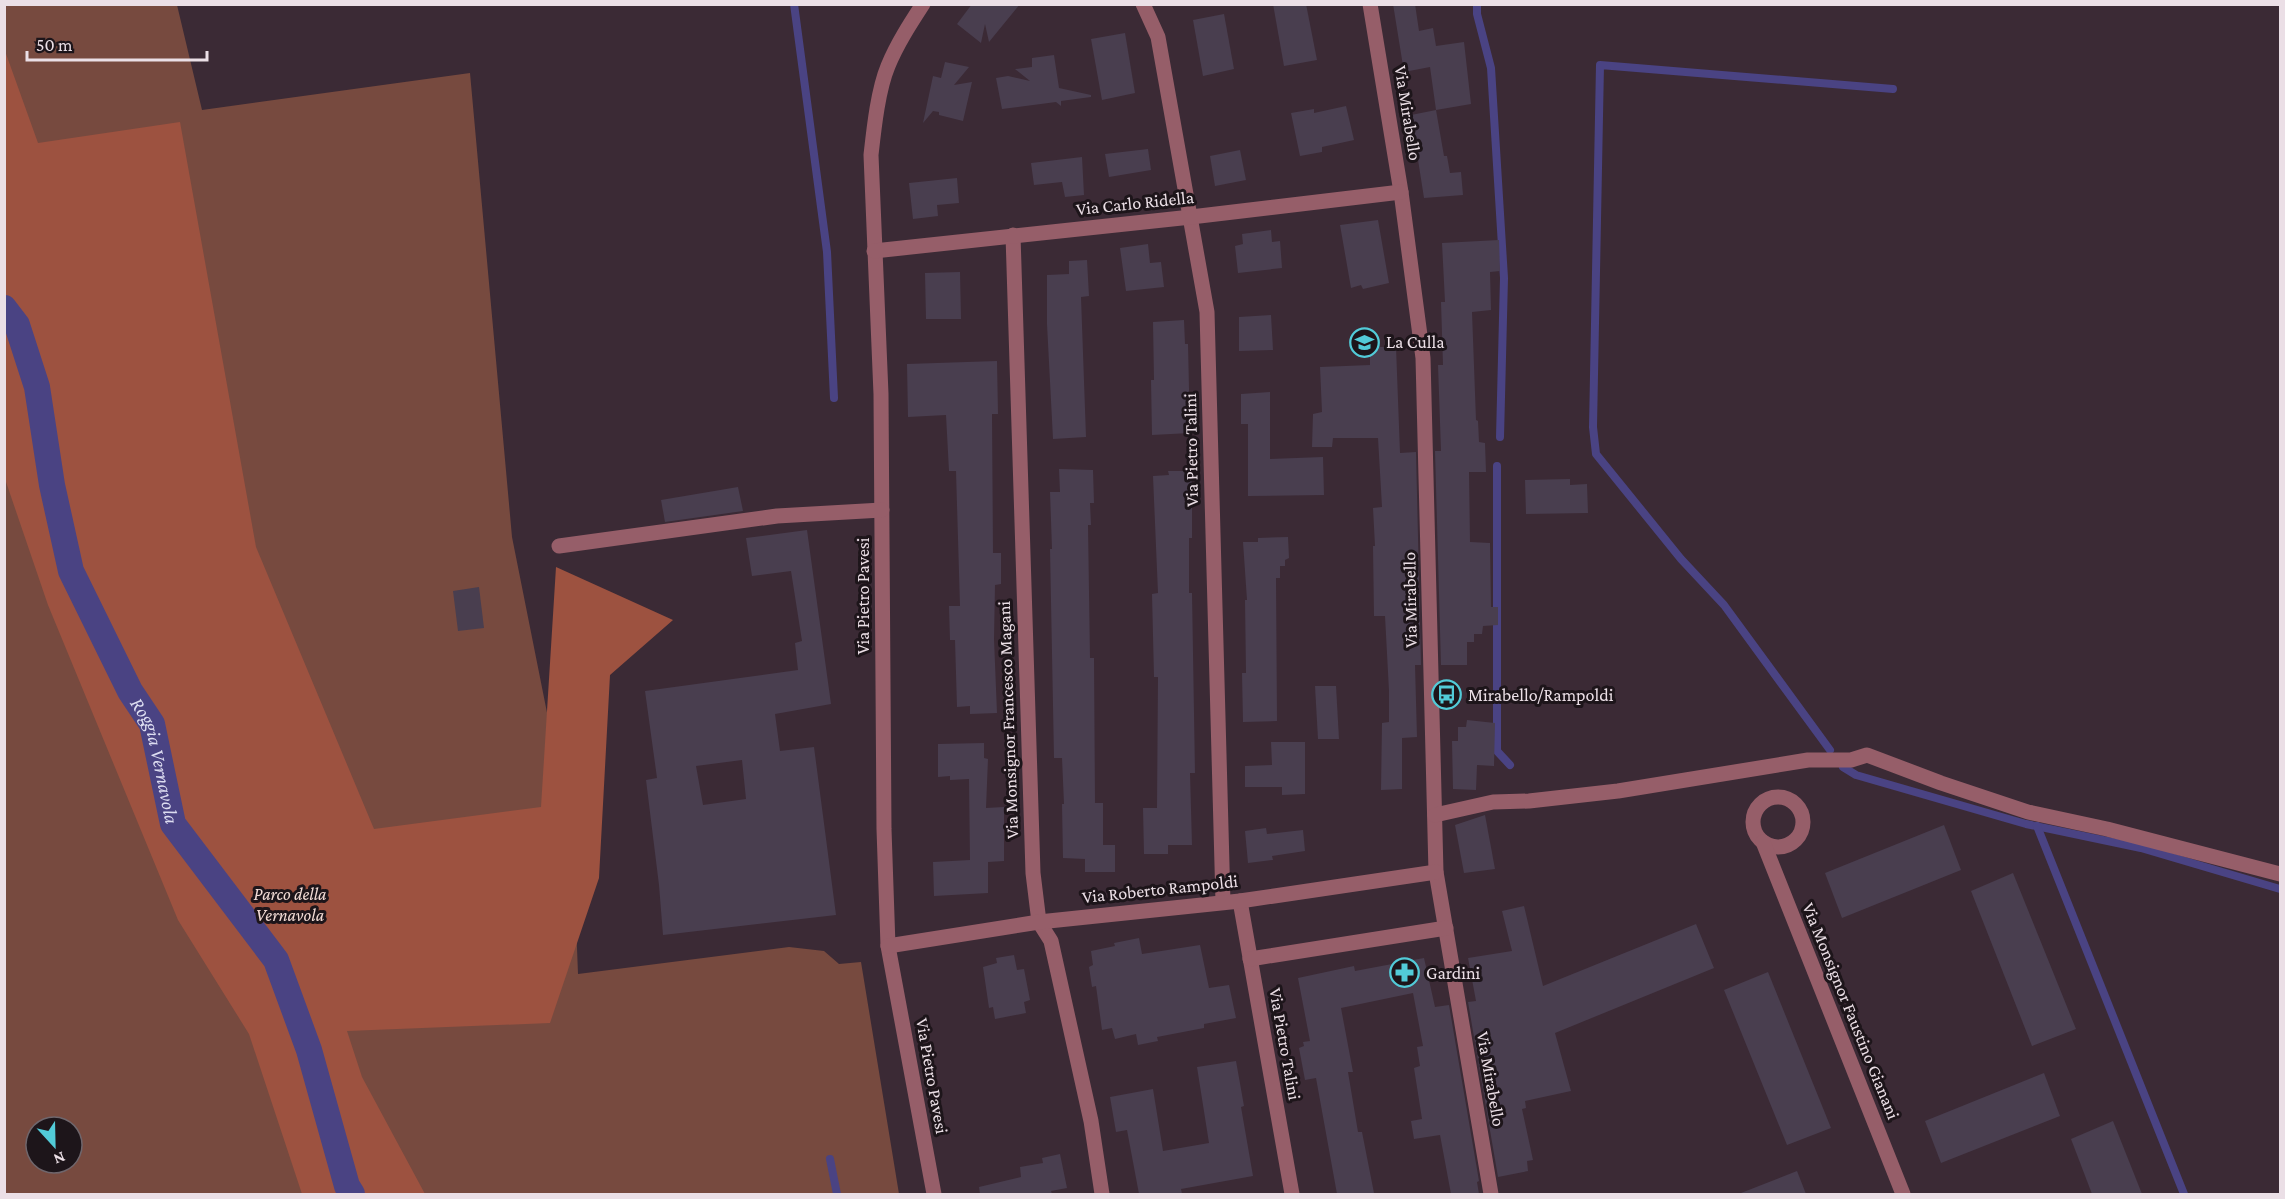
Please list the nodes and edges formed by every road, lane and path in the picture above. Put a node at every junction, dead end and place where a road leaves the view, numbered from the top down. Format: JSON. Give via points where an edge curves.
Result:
{"nodes":[{"id":1,"x":923,"y":4,"type":"edge"},
{"id":2,"x":1143,"y":4,"type":"edge"},
{"id":3,"x":1370,"y":4,"type":"edge"},
{"id":4,"x":1401,"y":192,"type":"junction"},
{"id":5,"x":1191,"y":218,"type":"junction"},
{"id":6,"x":1013,"y":236,"type":"junction"},
{"id":7,"x":874,"y":250,"type":"junction"},
{"id":8,"x":882,"y":510,"type":"junction"},
{"id":9,"x":559,"y":546,"type":"dead end"},
{"id":10,"x":1435,"y":815,"type":"junction"},
{"id":11,"x":1763,"y":842,"type":"dead end"},
{"id":12,"x":1436,"y":872,"type":"junction"},
{"id":13,"x":2280,"y":874,"type":"edge"},
{"id":14,"x":1240,"y":901,"type":"junction"},
{"id":15,"x":1223,"y":902,"type":"junction"},
{"id":16,"x":1039,"y":922,"type":"junction"},
{"id":17,"x":1446,"y":928,"type":"junction"},
{"id":18,"x":888,"y":946,"type":"junction"},
{"id":19,"x":1250,"y":959,"type":"junction"},
{"id":20,"x":934,"y":1194,"type":"edge"},
{"id":21,"x":1102,"y":1194,"type":"edge"},
{"id":22,"x":1292,"y":1194,"type":"edge"},
{"id":23,"x":1491,"y":1194,"type":"edge"},
{"id":24,"x":1904,"y":1194,"type":"edge"}],
"edges":[{"from":1,"to":7,"type":"street","name":"Via Pietro Pavesi","via":[[887,67],[876,117],[870,154]]},
{"from":2,"to":5,"type":"street","name":"Via Pietro Talini","via":[[1158,37]]},
{"from":3,"to":4,"type":"street","name":"Via Mirabello"},
{"from":4,"to":5,"type":"street","name":"Via Carlo Ridella"},
{"from":4,"to":10,"type":"street","name":"Via Mirabello","via":[[1423,358]]},
{"from":5,"to":6,"type":"street","name":"Via Carlo Ridella"},
{"from":5,"to":15,"type":"street","name":"Via Pietro Talini","via":[[1208,312]]},
{"from":6,"to":7,"type":"street","name":"Via Carlo Ridella"},
{"from":6,"to":16,"type":"street","name":"Via Monsignor Francesco Magani","via":[[1033,873]]},
{"from":7,"to":8,"type":"street","name":"Via Pietro Pavesi"},
{"from":8,"to":9,"type":"street","via":[[777,516]]},
{"from":8,"to":18,"type":"street","name":"Via Pietro Pavesi"},
{"from":10,"to":12,"type":"street","name":"Via Mirabello"},
{"from":10,"to":13,"type":"street","via":[[1493,802],[1618,791],[1808,760],[1851,760],[1867,755],[2028,812]]},
{"from":11,"to":24,"type":"street","name":"Via Monsignor Faustino Gianani"},
{"from":12,"to":14,"type":"street","name":"Via Roberto Rampoldi"},
{"from":12,"to":17,"type":"street","name":"Via Mirabello"},
{"from":14,"to":15,"type":"street","name":"Via Roberto Rampoldi"},
{"from":14,"to":19,"type":"street","name":"Via Pietro Talini"},
{"from":15,"to":16,"type":"street","name":"Via Roberto Rampoldi"},
{"from":16,"to":18,"type":"street","name":"Via Roberto Rampoldi"},
{"from":16,"to":21,"type":"street","name":"Via Monsignor Francesco Magani","via":[[1051,941],[1091,1121]]},
{"from":17,"to":19,"type":"street"},
{"from":17,"to":23,"type":"street","name":"Via Mirabello"},
{"from":18,"to":20,"type":"street","name":"Via Pietro Pavesi"},
{"from":19,"to":22,"type":"street","name":"Via Pietro Talini"}]}
